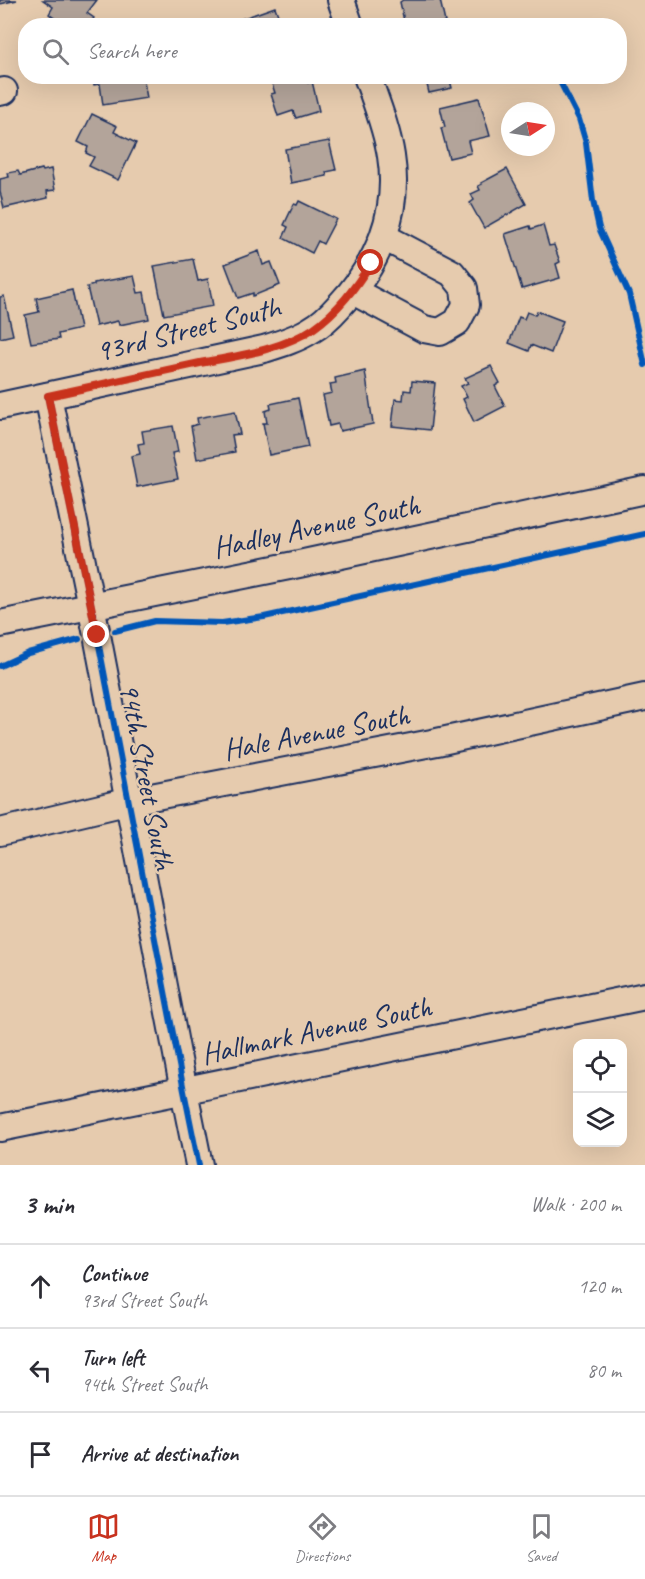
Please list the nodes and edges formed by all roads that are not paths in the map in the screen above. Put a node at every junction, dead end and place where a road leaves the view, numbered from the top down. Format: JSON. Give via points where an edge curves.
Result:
{"nodes":[{"id":1,"x":341,"y":0,"type":"edge"},
{"id":2,"x":347,"y":18,"type":"edge"},
{"id":3,"x":370,"y":84,"type":"edge"},
{"id":4,"x":384,"y":237,"type":"junction"},
{"id":5,"x":353,"y":291,"type":"junction"},
{"id":6,"x":48,"y":396,"type":"junction"},
{"id":7,"x":0,"y":406,"type":"edge"},
{"id":8,"x":645,"y":490,"type":"edge"},
{"id":9,"x":91,"y":606,"type":"junction"},
{"id":10,"x":0,"y":624,"type":"edge"},
{"id":11,"x":645,"y":697,"type":"edge"},
{"id":12,"x":130,"y":801,"type":"junction"},
{"id":13,"x":0,"y":832,"type":"edge"},
{"id":14,"x":645,"y":996,"type":"edge"},
{"id":15,"x":184,"y":1091,"type":"junction"},
{"id":16,"x":0,"y":1128,"type":"edge"},
{"id":17,"x":199,"y":1165,"type":"edge"}],
"edges":[{"from":1,"to":2,"type":"street"},
{"from":3,"to":4,"type":"street","name":"93rd Street South","via":[[391,156],[393,192]]},
{"from":4,"to":5,"type":"street","name":"93rd Street South"},
{"from":4,"to":5,"type":"street","via":[[452,273],[464,288],[466,305],[457,322],[440,332],[424,329]]},
{"from":5,"to":6,"type":"street","name":"93rd Street South","via":[[312,330],[290,340]]},
{"from":6,"to":7,"type":"street"},
{"from":6,"to":9,"type":"street","name":"94th Street South"},
{"from":8,"to":9,"type":"street","name":"Hadley Avenue South"},
{"from":9,"to":10,"type":"street","name":"Hadley Avenue South"},
{"from":9,"to":12,"type":"street","name":"94th Street South"},
{"from":11,"to":12,"type":"street","name":"Hale Avenue South"},
{"from":12,"to":13,"type":"street","name":"Hale Avenue South"},
{"from":12,"to":15,"type":"street","name":"94th Street South"},
{"from":14,"to":15,"type":"street","name":"Hallmark Avenue South"},
{"from":15,"to":16,"type":"street","name":"Hallmark Avenue South"},
{"from":15,"to":17,"type":"street","name":"94th Street South"}]}
